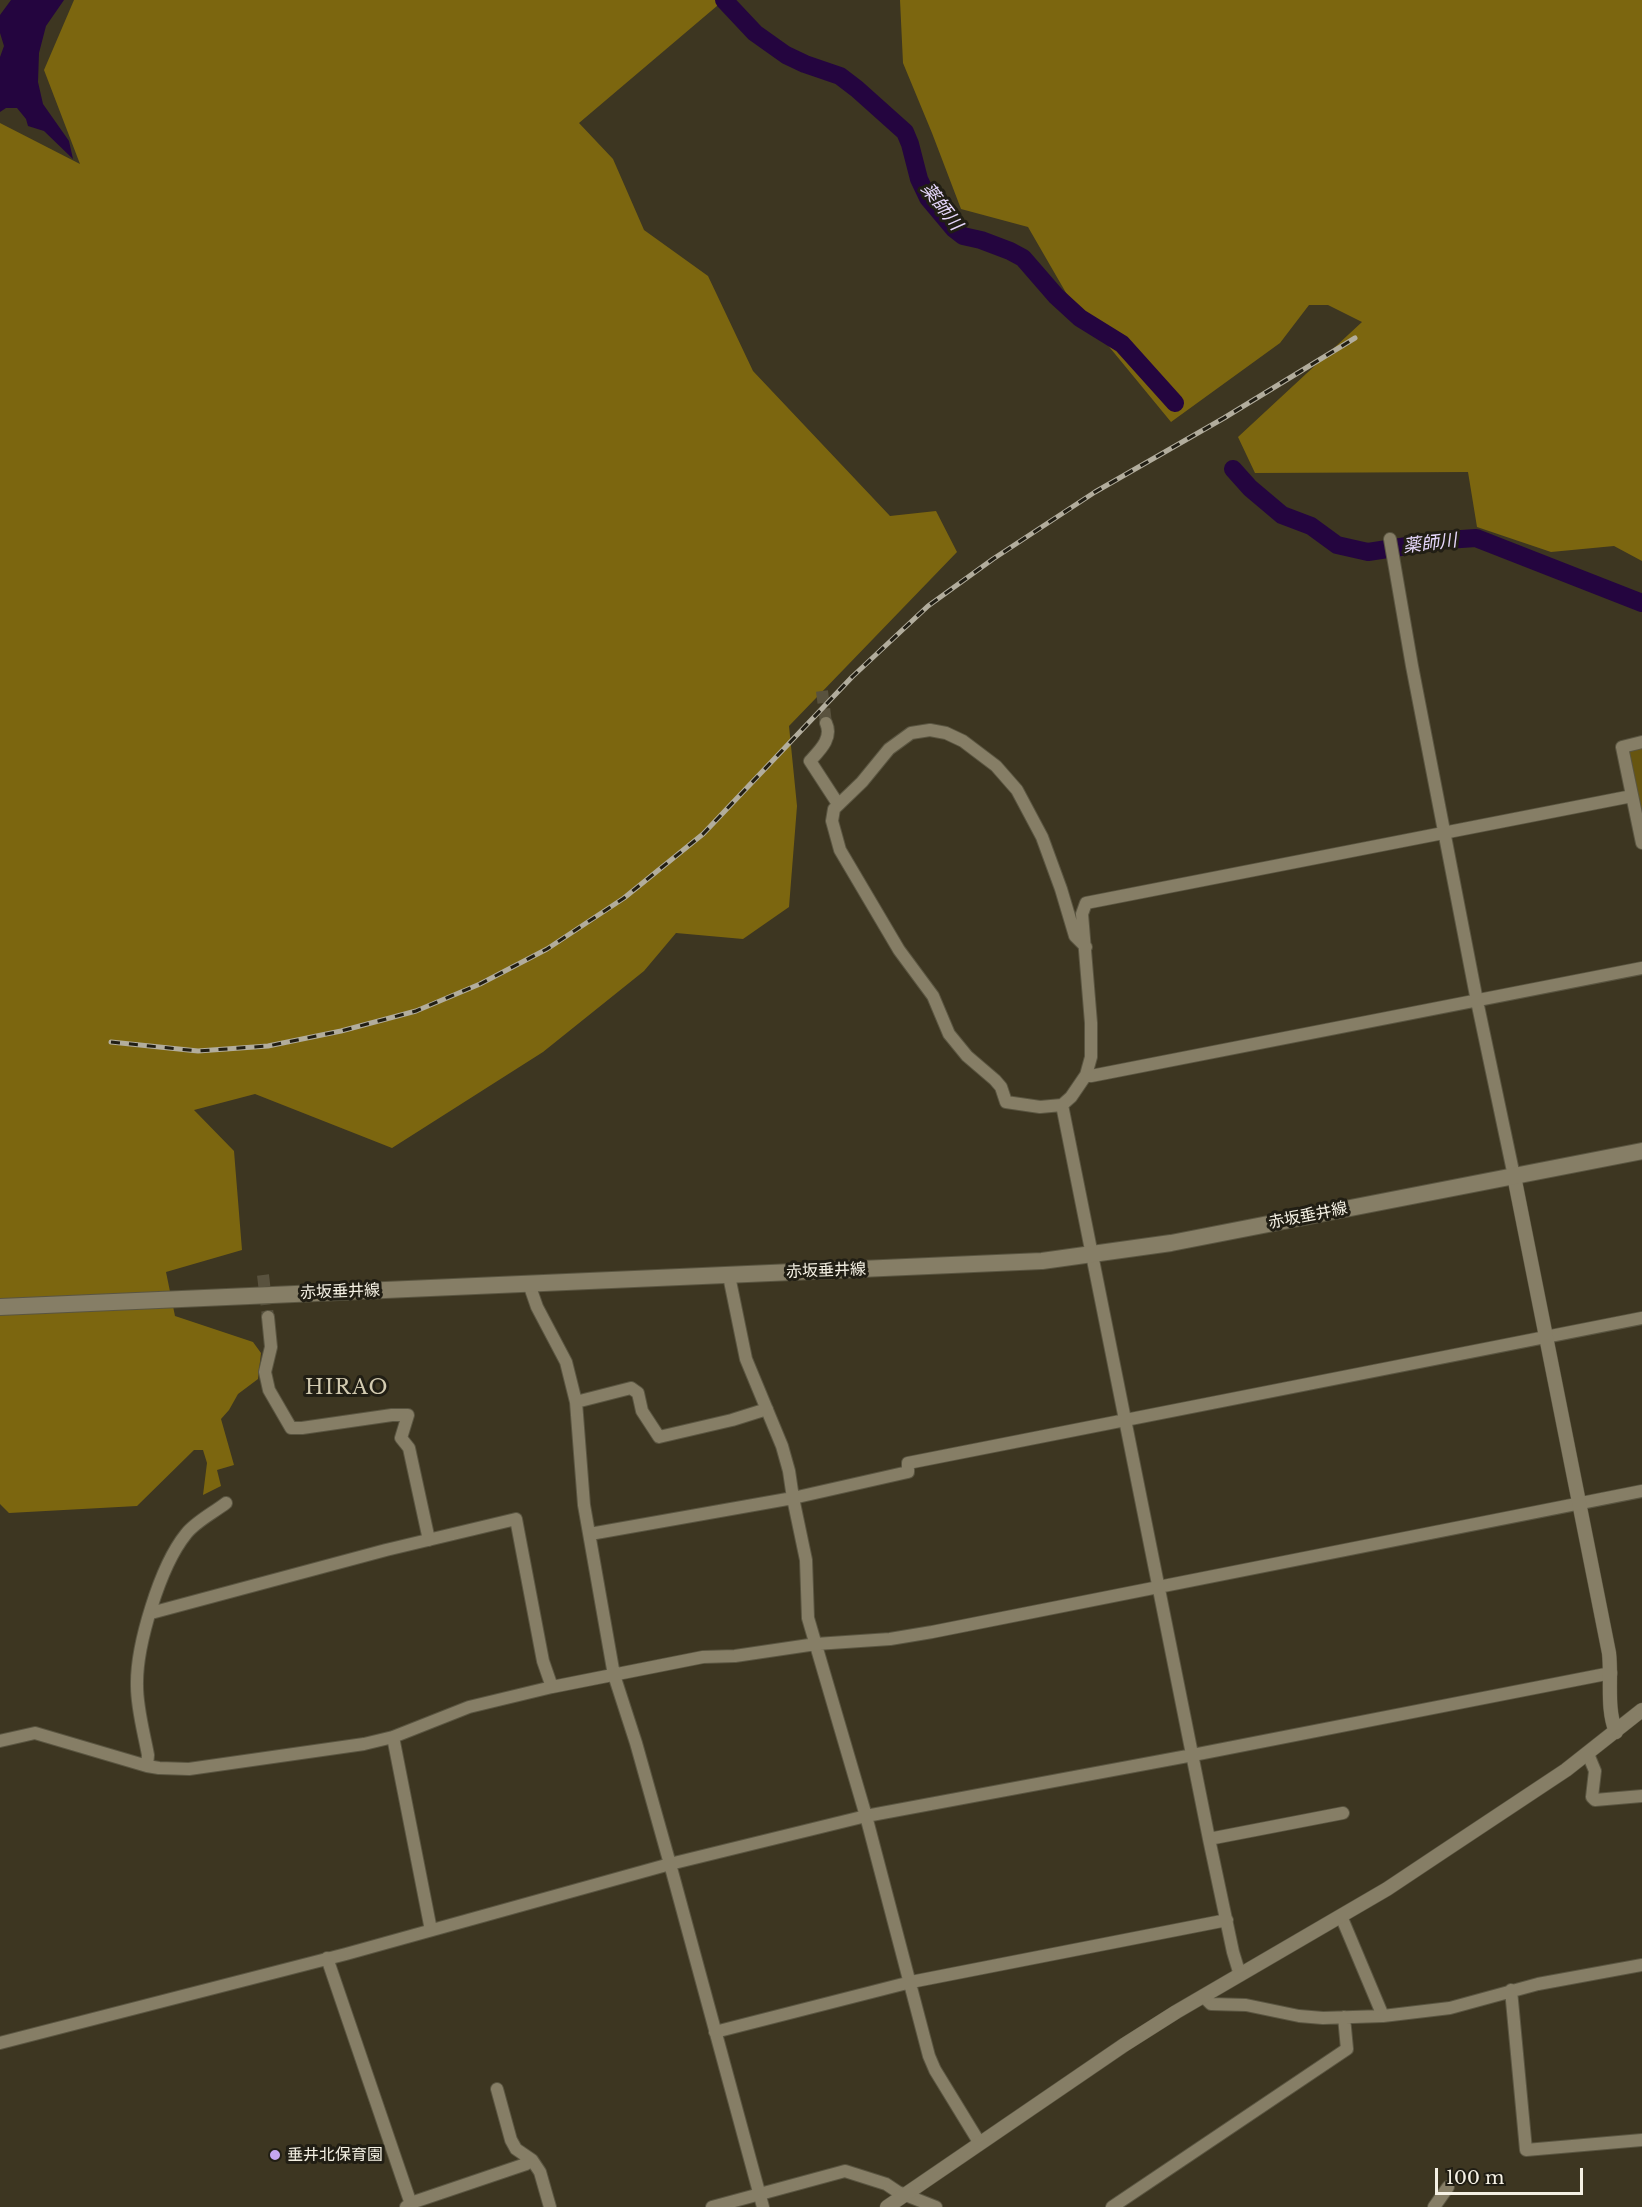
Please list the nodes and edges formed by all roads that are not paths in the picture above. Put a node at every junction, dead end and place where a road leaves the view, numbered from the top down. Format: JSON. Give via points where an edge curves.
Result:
{"nodes":[{"id":1,"x":1390,"y":539,"type":"dead end"},
{"id":2,"x":826,"y":723,"type":"tunnel mouth"},
{"id":3,"x":1642,"y":742,"type":"edge"},
{"id":4,"x":1632,"y":796,"type":"junction"},
{"id":5,"x":838,"y":804,"type":"junction"},
{"id":6,"x":1444,"y":834,"type":"junction"},
{"id":7,"x":1642,"y":843,"type":"edge"},
{"id":8,"x":1086,"y":947,"type":"junction"},
{"id":9,"x":1642,"y":968,"type":"edge"},
{"id":10,"x":1477,"y":1001,"type":"junction"},
{"id":11,"x":1086,"y":1075,"type":"junction"},
{"id":12,"x":1062,"y":1105,"type":"junction"},
{"id":13,"x":1642,"y":1151,"type":"edge"},
{"id":14,"x":1514,"y":1176,"type":"junction"},
{"id":15,"x":1092,"y":1254,"type":"junction"},
{"id":16,"x":729,"y":1276,"type":"junction"},
{"id":17,"x":529,"y":1284,"type":"junction"},
{"id":18,"x":0,"y":1307,"type":"edge"},
{"id":19,"x":268,"y":1317,"type":"tunnel mouth"},
{"id":20,"x":1642,"y":1318,"type":"edge"},
{"id":21,"x":1546,"y":1337,"type":"junction"},
{"id":22,"x":576,"y":1402,"type":"junction"},
{"id":23,"x":767,"y":1409,"type":"junction"},
{"id":24,"x":1126,"y":1419,"type":"junction"},
{"id":25,"x":1642,"y":1491,"type":"edge"},
{"id":26,"x":792,"y":1498,"type":"junction"},
{"id":27,"x":226,"y":1503,"type":"dead end"},
{"id":28,"x":1578,"y":1504,"type":"junction"},
{"id":29,"x":590,"y":1534,"type":"junction"},
{"id":30,"x":429,"y":1540,"type":"junction"},
{"id":31,"x":1160,"y":1587,"type":"junction"},
{"id":32,"x":151,"y":1612,"type":"junction"},
{"id":33,"x":816,"y":1644,"type":"junction"},
{"id":34,"x":1611,"y":1673,"type":"junction"},
{"id":35,"x":614,"y":1675,"type":"junction"},
{"id":36,"x":552,"y":1687,"type":"junction"},
{"id":37,"x":1642,"y":1710,"type":"edge"},
{"id":38,"x":1616,"y":1732,"type":"junction"},
{"id":39,"x":393,"y":1737,"type":"junction"},
{"id":40,"x":0,"y":1741,"type":"edge"},
{"id":41,"x":1588,"y":1754,"type":"junction"},
{"id":42,"x":1193,"y":1755,"type":"junction"},
{"id":43,"x":147,"y":1766,"type":"junction"},
{"id":44,"x":1642,"y":1796,"type":"edge"},
{"id":45,"x":1343,"y":1813,"type":"dead end"},
{"id":46,"x":866,"y":1816,"type":"junction"},
{"id":47,"x":1209,"y":1839,"type":"junction"},
{"id":48,"x":670,"y":1864,"type":"junction"},
{"id":49,"x":1341,"y":1916,"type":"junction"},
{"id":50,"x":1227,"y":1920,"type":"junction"},
{"id":51,"x":431,"y":1929,"type":"junction"},
{"id":52,"x":327,"y":1958,"type":"junction"},
{"id":53,"x":1642,"y":1965,"type":"edge"},
{"id":54,"x":1240,"y":1975,"type":"junction"},
{"id":55,"x":911,"y":1982,"type":"junction"},
{"id":56,"x":1511,"y":1990,"type":"junction"},
{"id":57,"x":1203,"y":1996,"type":"junction"},
{"id":58,"x":1383,"y":2016,"type":"junction"},
{"id":59,"x":1344,"y":2018,"type":"junction"},
{"id":60,"x":714,"y":2032,"type":"junction"},
{"id":61,"x":0,"y":2043,"type":"edge"},
{"id":62,"x":497,"y":2089,"type":"dead end"},
{"id":63,"x":1642,"y":2140,"type":"edge"},
{"id":64,"x":979,"y":2142,"type":"junction"},
{"id":65,"x":532,"y":2160,"type":"junction"},
{"id":66,"x":1448,"y":2187,"type":"dead end"},
{"id":67,"x":761,"y":2201,"type":"edge"},
{"id":68,"x":896,"y":2202,"type":"edge"},
{"id":69,"x":410,"y":2206,"type":"edge"},
{"id":70,"x":550,"y":2207,"type":"edge"},
{"id":71,"x":712,"y":2207,"type":"edge"},
{"id":72,"x":936,"y":2207,"type":"edge"},
{"id":73,"x":1112,"y":2207,"type":"edge"},
{"id":74,"x":1434,"y":2207,"type":"edge"}],
"edges":[{"from":1,"to":6,"type":"street"},
{"from":2,"to":5,"type":"street","via":[[829,728],[825,745],[810,761]]},
{"from":3,"to":4,"type":"street","via":[[1622,747]]},
{"from":4,"to":6,"type":"street"},
{"from":4,"to":7,"type":"street"},
{"from":5,"to":8,"type":"street","via":[[889,749],[911,733],[930,730],[963,741],[996,766],[1017,790],[1042,837],[1075,936]]},
{"from":5,"to":12,"type":"street","via":[[832,821],[840,850],[899,950],[933,996],[949,1034],[995,1080],[1006,1102],[1040,1107]]},
{"from":6,"to":8,"type":"street","via":[[1086,903],[1082,914]]},
{"from":6,"to":10,"type":"street"},
{"from":8,"to":11,"type":"street","via":[[1091,1057]]},
{"from":9,"to":10,"type":"street"},
{"from":10,"to":11,"type":"street"},
{"from":10,"to":14,"type":"street"},
{"from":11,"to":12,"type":"street"},
{"from":12,"to":15,"type":"street"},
{"from":13,"to":14,"type":"main road","name":"赤坂垂井線"},
{"from":14,"to":15,"type":"main road","name":"赤坂垂井線"},
{"from":14,"to":21,"type":"street"},
{"from":15,"to":16,"type":"main road","name":"赤坂垂井線","via":[[1020,1262]]},
{"from":15,"to":24,"type":"street"},
{"from":16,"to":17,"type":"main road","name":"赤坂垂井線"},
{"from":16,"to":23,"type":"street","via":[[746,1359]]},
{"from":17,"to":18,"type":"main road","name":"赤坂垂井線"},
{"from":17,"to":22,"type":"street","via":[[566,1362]]},
{"from":19,"to":30,"type":"street","via":[[271,1347],[267,1381],[291,1428],[408,1415],[401,1438],[409,1448]]},
{"from":20,"to":21,"type":"street"},
{"from":21,"to":24,"type":"street"},
{"from":21,"to":28,"type":"street"},
{"from":22,"to":23,"type":"street","via":[[631,1388],[638,1393],[642,1411],[659,1437]]},
{"from":22,"to":29,"type":"street","via":[[584,1506]]},
{"from":23,"to":26,"type":"street","via":[[782,1446]]},
{"from":24,"to":26,"type":"street","via":[[908,1463],[908,1472]]},
{"from":24,"to":31,"type":"street"},
{"from":25,"to":28,"type":"street"},
{"from":26,"to":29,"type":"street"},
{"from":26,"to":33,"type":"street","via":[[806,1560],[808,1618]]},
{"from":27,"to":32,"type":"street","via":[[186,1533]]},
{"from":28,"to":31,"type":"street"},
{"from":28,"to":34,"type":"street"},
{"from":29,"to":35,"type":"street"},
{"from":30,"to":32,"type":"street"},
{"from":30,"to":36,"type":"street","via":[[516,1519],[541,1650]]},
{"from":31,"to":33,"type":"street","via":[[890,1639]]},
{"from":31,"to":42,"type":"street"},
{"from":32,"to":43,"type":"street","via":[[138,1659],[137,1688]]},
{"from":33,"to":35,"type":"street","via":[[703,1657]]},
{"from":33,"to":46,"type":"street"},
{"from":34,"to":38,"type":"street","via":[[1612,1721]]},
{"from":34,"to":42,"type":"street"},
{"from":35,"to":36,"type":"street"},
{"from":35,"to":48,"type":"street"},
{"from":36,"to":39,"type":"street","via":[[469,1707]]},
{"from":37,"to":38,"type":"street"},
{"from":38,"to":41,"type":"street"},
{"from":39,"to":43,"type":"street","via":[[189,1769]]},
{"from":39,"to":51,"type":"street"},
{"from":40,"to":43,"type":"street","via":[[35,1733]]},
{"from":41,"to":44,"type":"street","via":[[1595,1771],[1595,1800]]},
{"from":41,"to":49,"type":"street"},
{"from":42,"to":46,"type":"street"},
{"from":42,"to":47,"type":"street"},
{"from":45,"to":47,"type":"street"},
{"from":46,"to":48,"type":"street"},
{"from":46,"to":55,"type":"street"},
{"from":47,"to":50,"type":"street"},
{"from":48,"to":51,"type":"street"},
{"from":48,"to":60,"type":"street"},
{"from":49,"to":54,"type":"street"},
{"from":49,"to":58,"type":"street"},
{"from":50,"to":54,"type":"street"},
{"from":50,"to":55,"type":"street"},
{"from":51,"to":52,"type":"street"},
{"from":52,"to":61,"type":"street"},
{"from":52,"to":69,"type":"street"},
{"from":53,"to":56,"type":"street"},
{"from":54,"to":57,"type":"street"},
{"from":55,"to":60,"type":"street"},
{"from":55,"to":64,"type":"street","via":[[929,2056]]},
{"from":56,"to":58,"type":"street","via":[[1450,2008]]},
{"from":56,"to":63,"type":"street","via":[[1526,2150]]},
{"from":57,"to":59,"type":"street","via":[[1211,2004]]},
{"from":57,"to":64,"type":"street"},
{"from":58,"to":59,"type":"street"},
{"from":59,"to":73,"type":"street","via":[[1347,2049]]},
{"from":60,"to":67,"type":"street"},
{"from":62,"to":65,"type":"street","via":[[516,2149]]},
{"from":64,"to":68,"type":"street"},
{"from":65,"to":69,"type":"street"},
{"from":65,"to":70,"type":"street","via":[[540,2172]]},
{"from":66,"to":74,"type":"street"},
{"from":67,"to":68,"type":"street","via":[[845,2171],[886,2184],[898,2192]]},
{"from":67,"to":71,"type":"street"},
{"from":68,"to":72,"type":"street"}]}
